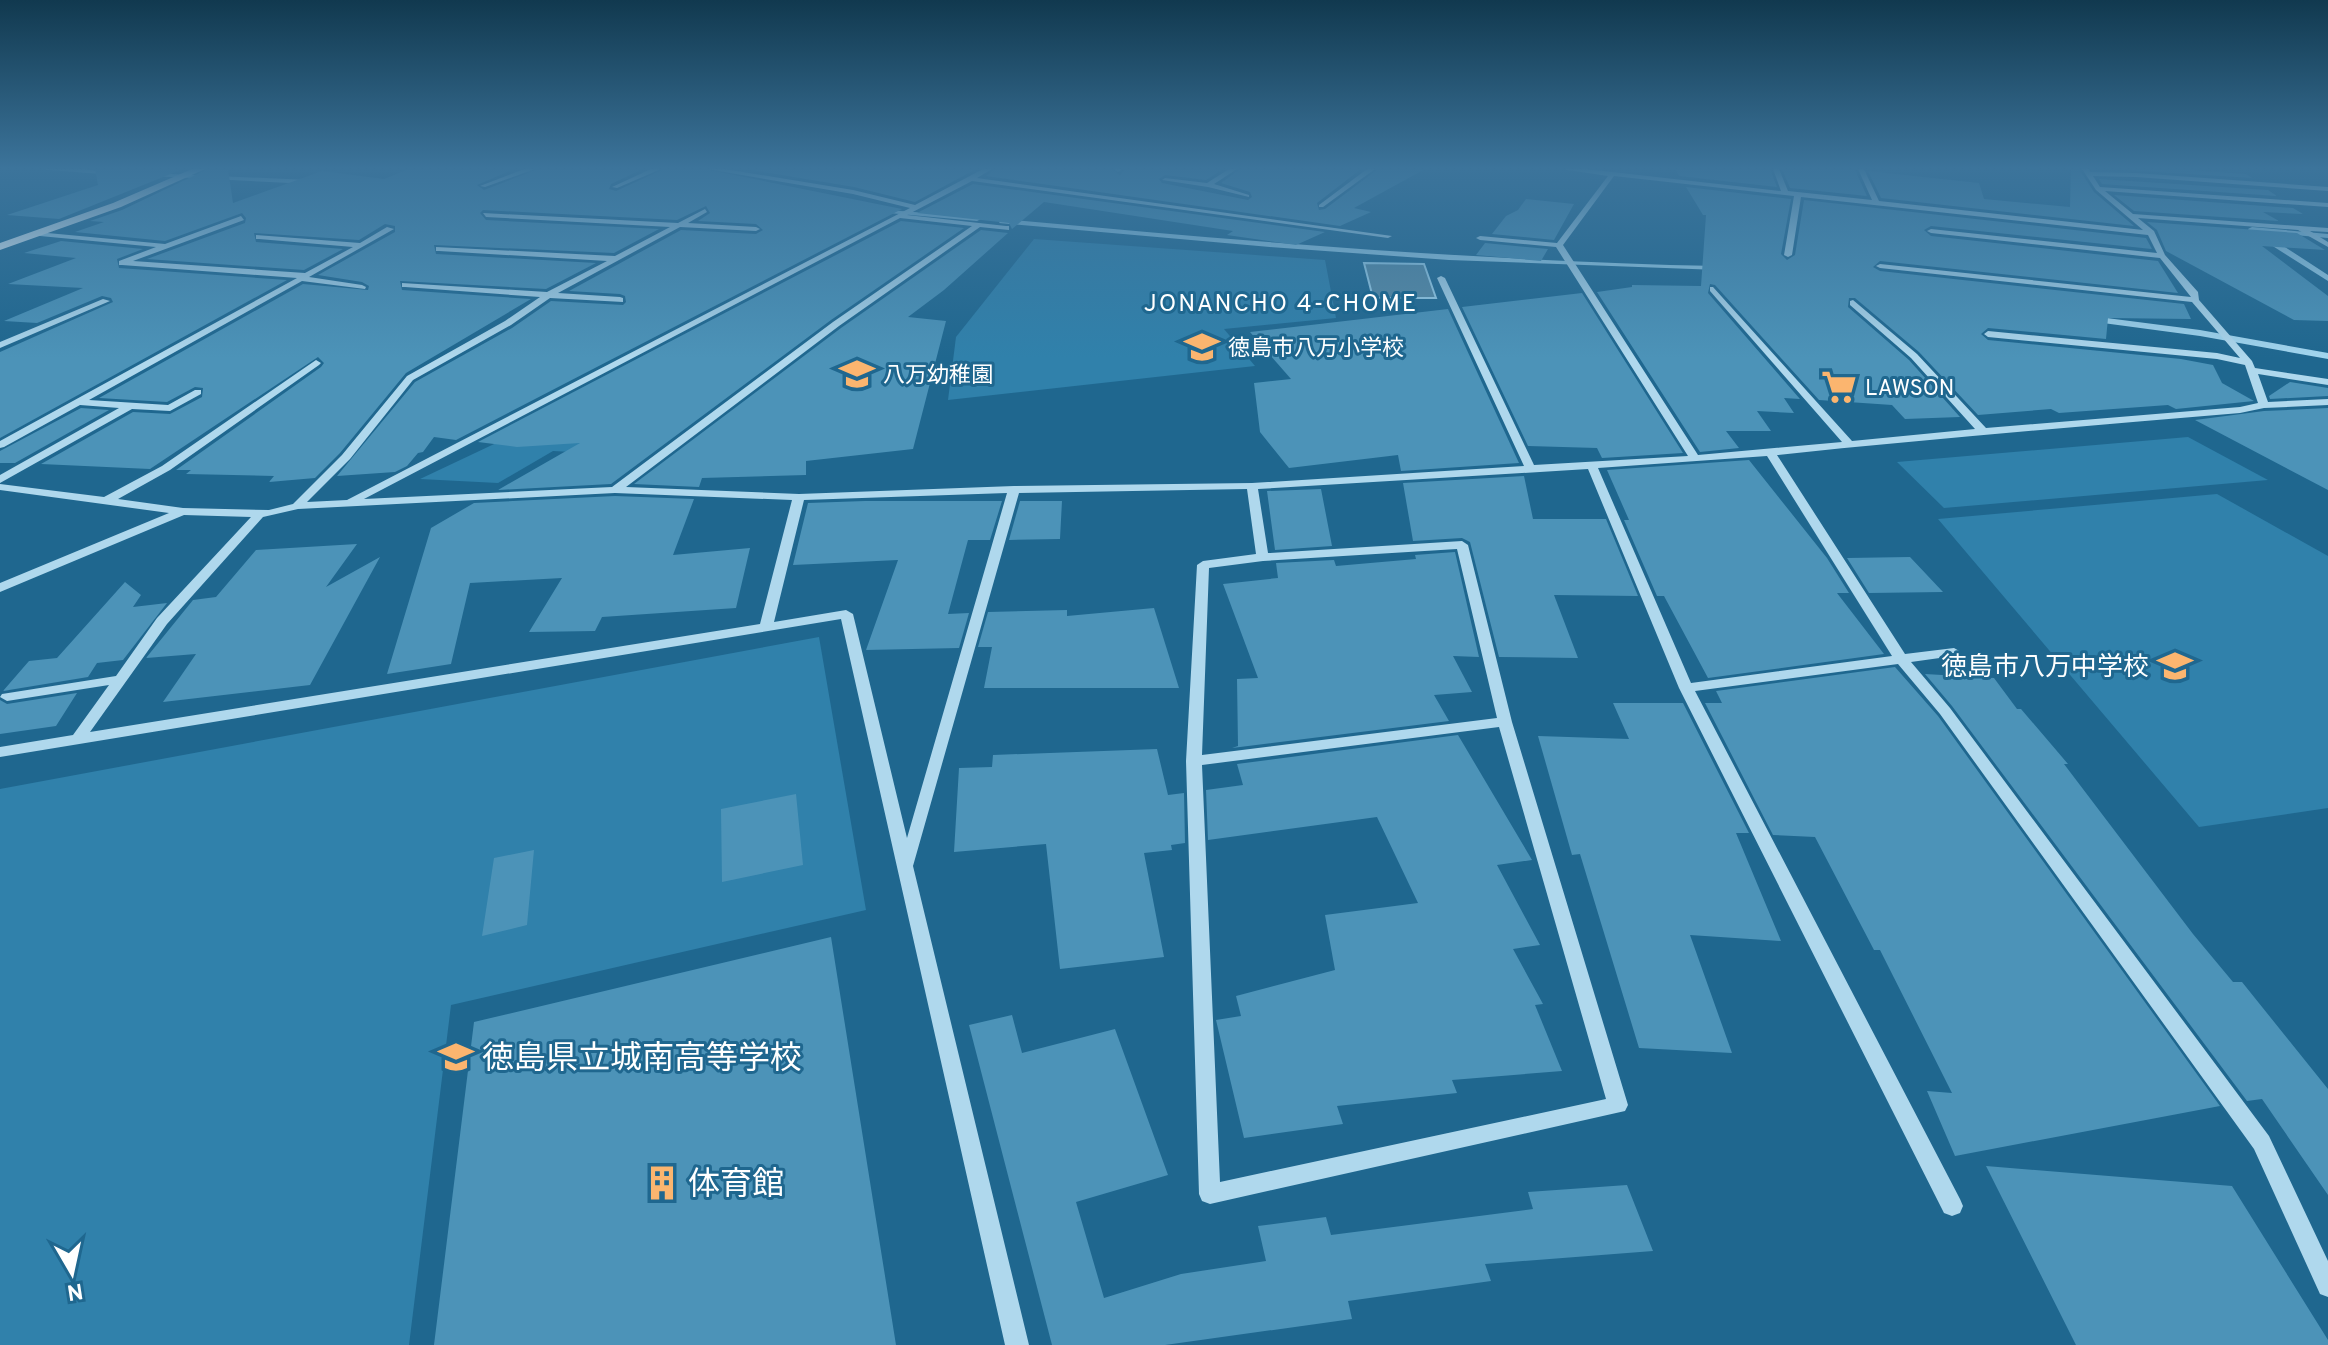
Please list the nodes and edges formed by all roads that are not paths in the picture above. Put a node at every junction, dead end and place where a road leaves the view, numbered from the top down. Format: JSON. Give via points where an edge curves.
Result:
{"nodes":[{"id":1,"x":46,"y":232,"type":"edge"},
{"id":2,"x":204,"y":232,"type":"edge"},
{"id":3,"x":385,"y":232,"type":"edge"},
{"id":4,"x":669,"y":232,"type":"edge"},
{"id":5,"x":868,"y":232,"type":"edge"},
{"id":6,"x":969,"y":232,"type":"edge"},
{"id":7,"x":1357,"y":232,"type":"edge"},
{"id":8,"x":1569,"y":232,"type":"edge"},
{"id":9,"x":1792,"y":232,"type":"edge"},
{"id":10,"x":1938,"y":232,"type":"edge"},
{"id":11,"x":2139,"y":232,"type":"edge"},
{"id":12,"x":2306,"y":232,"type":"edge"},
{"id":13,"x":2151,"y":233,"type":"joint"},
{"id":14,"x":40,"y":234,"type":"junction"},
{"id":15,"x":1388,"y":236,"type":"dead end"},
{"id":16,"x":259,"y":237,"type":"dead end"},
{"id":17,"x":1480,"y":238,"type":"dead end"},
{"id":18,"x":362,"y":245,"type":"junction"},
{"id":19,"x":1559,"y":245,"type":"junction"},
{"id":20,"x":2328,"y":245,"type":"edge"},
{"id":21,"x":166,"y":246,"type":"junction"},
{"id":22,"x":0,"y":247,"type":"edge"},
{"id":23,"x":439,"y":249,"type":"dead end"},
{"id":24,"x":1788,"y":255,"type":"dead end"},
{"id":25,"x":2162,"y":256,"type":"junction"},
{"id":26,"x":619,"y":259,"type":"junction"},
{"id":27,"x":1880,"y":266,"type":"dead end"},
{"id":28,"x":304,"y":277,"type":"junction"},
{"id":29,"x":1441,"y":278,"type":"dead end"},
{"id":30,"x":405,"y":285,"type":"dead end"},
{"id":31,"x":362,"y":287,"type":"dead end"},
{"id":32,"x":1713,"y":289,"type":"dead end"},
{"id":33,"x":547,"y":296,"type":"junction"},
{"id":34,"x":620,"y":300,"type":"dead end"},
{"id":35,"x":2195,"y":300,"type":"junction"},
{"id":36,"x":106,"y":301,"type":"dead end"},
{"id":37,"x":1853,"y":303,"type":"dead end"},
{"id":38,"x":1988,"y":334,"type":"dead end"},
{"id":39,"x":0,"y":345,"type":"edge"},
{"id":40,"x":316,"y":363,"type":"dead end"},
{"id":41,"x":2251,"y":367,"type":"junction"},
{"id":42,"x":2328,"y":382,"type":"edge"},
{"id":43,"x":198,"y":392,"type":"dead end"},
{"id":44,"x":78,"y":402,"type":"junction"},
{"id":45,"x":2328,"y":402,"type":"edge"},
{"id":46,"x":2264,"y":405,"type":"junction"},
{"id":47,"x":130,"y":406,"type":"junction"},
{"id":48,"x":1983,"y":431,"type":"junction"},
{"id":49,"x":0,"y":445,"type":"edge"},
{"id":50,"x":1851,"y":446,"type":"junction"},
{"id":51,"x":1771,"y":453,"type":"junction"},
{"id":52,"x":1695,"y":459,"type":"junction"},
{"id":53,"x":1592,"y":466,"type":"junction"},
{"id":54,"x":1531,"y":470,"type":"junction"},
{"id":55,"x":0,"y":480,"type":"edge"},
{"id":56,"x":1252,"y":486,"type":"junction"},
{"id":57,"x":0,"y":487,"type":"edge"},
{"id":58,"x":1014,"y":489,"type":"junction"},
{"id":59,"x":615,"y":490,"type":"junction"},
{"id":60,"x":799,"y":497,"type":"junction"},
{"id":61,"x":106,"y":501,"type":"junction"},
{"id":62,"x":344,"y":505,"type":"junction"},
{"id":63,"x":297,"y":506,"type":"junction"},
{"id":64,"x":183,"y":511,"type":"junction"},
{"id":65,"x":261,"y":513,"type":"junction"},
{"id":66,"x":1263,"y":557,"type":"junction"},
{"id":67,"x":0,"y":588,"type":"edge"},
{"id":68,"x":766,"y":628,"type":"junction"},
{"id":69,"x":1954,"y":652,"type":"dead end"},
{"id":70,"x":1901,"y":659,"type":"junction"},
{"id":71,"x":121,"y":679,"type":"junction"},
{"id":72,"x":1686,"y":688,"type":"junction"},
{"id":73,"x":7,"y":697,"type":"dead end"},
{"id":74,"x":1505,"y":722,"type":"junction"},
{"id":75,"x":79,"y":738,"type":"junction"},
{"id":76,"x":0,"y":752,"type":"edge"},
{"id":77,"x":1194,"y":761,"type":"junction"},
{"id":78,"x":907,"y":865,"type":"junction"},
{"id":79,"x":1952,"y":1206,"type":"dead end"},
{"id":80,"x":2328,"y":1286,"type":"edge"},
{"id":81,"x":1017,"y":1345,"type":"edge"}],
"edges":[{"from":1,"to":14,"type":"main road"},
{"from":2,"to":21,"type":"street"},
{"from":3,"to":18,"type":"street"},
{"from":4,"to":26,"type":"street"},
{"from":5,"to":62,"type":"street"},
{"from":6,"to":59,"type":"street"},
{"from":7,"to":15,"type":"street"},
{"from":8,"to":19,"type":"street"},
{"from":9,"to":24,"type":"street"},
{"from":10,"to":25,"type":"street"},
{"from":11,"to":13,"type":"street"},
{"from":12,"to":20,"type":"street"},
{"from":13,"to":25,"type":"street"},
{"from":14,"to":21,"type":"street"},
{"from":14,"to":22,"type":"main road"},
{"from":16,"to":18,"type":"street"},
{"from":17,"to":19,"type":"street"},
{"from":18,"to":28,"type":"street"},
{"from":19,"to":52,"type":"street"},
{"from":21,"to":28,"type":"street","via":[[122,263]]},
{"from":23,"to":26,"type":"street"},
{"from":25,"to":35,"type":"street"},
{"from":26,"to":33,"type":"street"},
{"from":27,"to":35,"type":"street"},
{"from":28,"to":31,"type":"street"},
{"from":28,"to":44,"type":"street"},
{"from":29,"to":54,"type":"street"},
{"from":30,"to":33,"type":"street"},
{"from":32,"to":50,"type":"street"},
{"from":33,"to":34,"type":"street"},
{"from":33,"to":63,"type":"street","via":[[410,378],[346,457]]},
{"from":35,"to":41,"type":"street"},
{"from":36,"to":39,"type":"street"},
{"from":37,"to":48,"type":"street","via":[[1914,356]]},
{"from":38,"to":41,"type":"street","via":[[2217,356]]},
{"from":40,"to":61,"type":"street","via":[[166,468]]},
{"from":41,"to":42,"type":"street"},
{"from":41,"to":46,"type":"street"},
{"from":43,"to":47,"type":"street","via":[[170,408]]},
{"from":44,"to":47,"type":"street"},
{"from":44,"to":49,"type":"street"},
{"from":45,"to":46,"type":"street"},
{"from":46,"to":48,"type":"street"},
{"from":47,"to":55,"type":"street"},
{"from":48,"to":50,"type":"street"},
{"from":50,"to":51,"type":"street"},
{"from":51,"to":52,"type":"street"},
{"from":51,"to":70,"type":"street"},
{"from":52,"to":53,"type":"street"},
{"from":53,"to":54,"type":"street"},
{"from":53,"to":72,"type":"street"},
{"from":54,"to":56,"type":"street"},
{"from":56,"to":58,"type":"street"},
{"from":56,"to":66,"type":"street"},
{"from":57,"to":61,"type":"street"},
{"from":58,"to":60,"type":"street"},
{"from":58,"to":78,"type":"street"},
{"from":59,"to":60,"type":"street"},
{"from":59,"to":62,"type":"street"},
{"from":60,"to":68,"type":"street"},
{"from":61,"to":64,"type":"street"},
{"from":62,"to":63,"type":"street"},
{"from":63,"to":65,"type":"street"},
{"from":64,"to":65,"type":"street"},
{"from":64,"to":67,"type":"street"},
{"from":65,"to":71,"type":"street","via":[[162,621]]},
{"from":66,"to":74,"type":"street","via":[[1462,545]]},
{"from":66,"to":77,"type":"street","via":[[1203,565]]},
{"from":68,"to":75,"type":"street"},
{"from":68,"to":78,"type":"street","via":[[846,614]]},
{"from":69,"to":70,"type":"street"},
{"from":70,"to":72,"type":"street"},
{"from":70,"to":80,"type":"street","via":[[1945,711],[2262,1143]]},
{"from":71,"to":73,"type":"street"},
{"from":71,"to":75,"type":"street"},
{"from":72,"to":79,"type":"street"},
{"from":74,"to":77,"type":"street"},
{"from":74,"to":77,"type":"street","via":[[1618,1105],[1210,1194]]},
{"from":75,"to":76,"type":"street"},
{"from":78,"to":81,"type":"street"}]}
